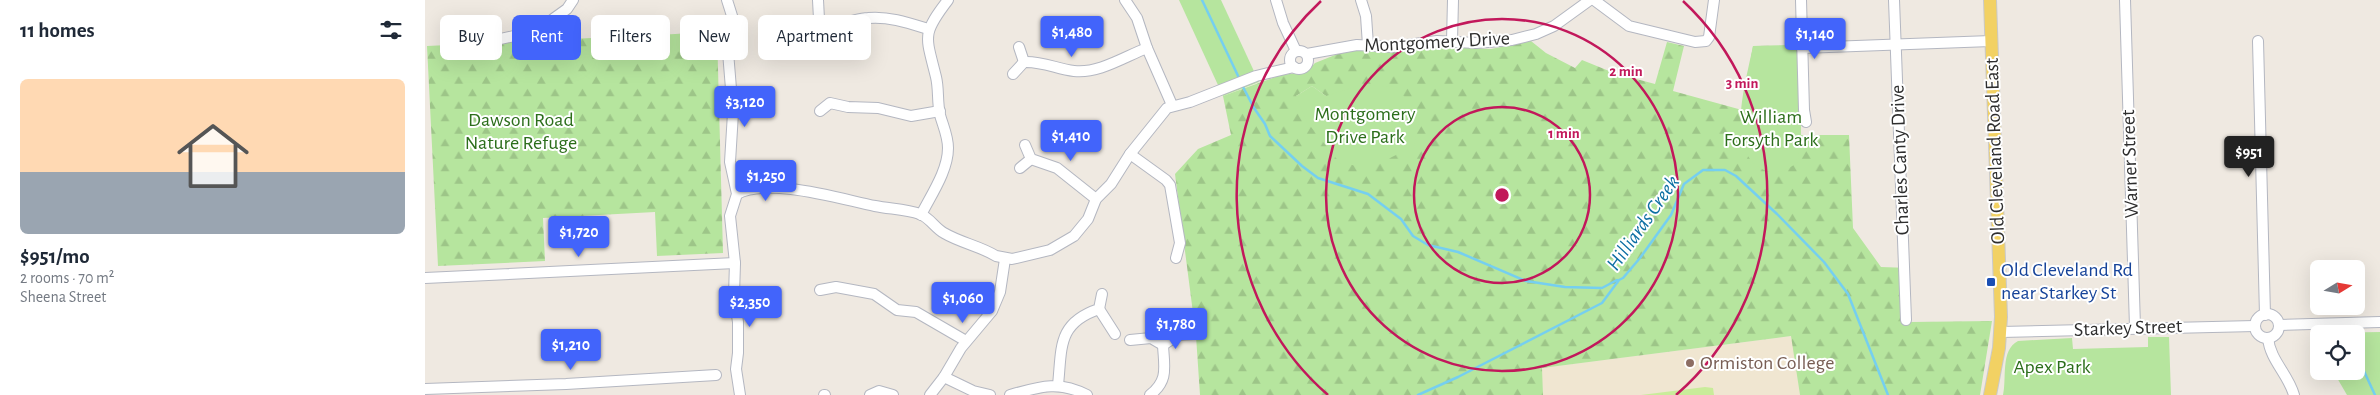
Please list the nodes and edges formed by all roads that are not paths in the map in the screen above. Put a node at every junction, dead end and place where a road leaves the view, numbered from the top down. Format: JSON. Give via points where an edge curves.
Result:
{"nodes":[{"id":1,"x":573,"y":0,"type":"edge"},
{"id":2,"x":727,"y":0,"type":"edge"},
{"id":3,"x":818,"y":0,"type":"edge"},
{"id":4,"x":948,"y":0,"type":"edge"},
{"id":5,"x":1125,"y":0,"type":"edge"},
{"id":6,"x":1276,"y":0,"type":"edge"},
{"id":7,"x":1361,"y":0,"type":"edge"},
{"id":8,"x":1453,"y":0,"type":"edge"},
{"id":9,"x":1590,"y":0,"type":"edge"},
{"id":10,"x":1594,"y":0,"type":"edge"},
{"id":11,"x":1714,"y":0,"type":"edge"},
{"id":12,"x":1801,"y":0,"type":"edge"},
{"id":13,"x":1895,"y":0,"type":"edge"},
{"id":14,"x":1991,"y":0,"type":"edge"},
{"id":15,"x":2125,"y":0,"type":"edge"},
{"id":16,"x":559,"y":15,"type":"edge"},
{"id":17,"x":819,"y":15,"type":"edge"},
{"id":18,"x":871,"y":18,"type":"edge"},
{"id":19,"x":929,"y":29,"type":"junction"},
{"id":20,"x":1452,"y":41,"type":"junction"},
{"id":21,"x":1991,"y":41,"type":"junction"},
{"id":22,"x":2258,"y":41,"type":"dead end"},
{"id":23,"x":1368,"y":45,"type":"junction"},
{"id":24,"x":1896,"y":45,"type":"junction"},
{"id":25,"x":1019,"y":47,"type":"dead end"},
{"id":26,"x":1147,"y":48,"type":"junction"},
{"id":27,"x":1802,"y":48,"type":"junction"},
{"id":28,"x":1299,"y":58,"type":"junction"},
{"id":29,"x":1024,"y":62,"type":"junction"},
{"id":30,"x":1013,"y":74,"type":"dead end"},
{"id":31,"x":1172,"y":105,"type":"junction"},
{"id":32,"x":820,"y":111,"type":"dead end"},
{"id":33,"x":940,"y":111,"type":"junction"},
{"id":34,"x":1806,"y":122,"type":"dead end"},
{"id":35,"x":1025,"y":145,"type":"dead end"},
{"id":36,"x":1130,"y":154,"type":"junction"},
{"id":37,"x":1031,"y":159,"type":"junction"},
{"id":38,"x":1020,"y":168,"type":"dead end"},
{"id":39,"x":737,"y":194,"type":"junction"},
{"id":40,"x":1097,"y":198,"type":"junction"},
{"id":41,"x":921,"y":215,"type":"junction"},
{"id":42,"x":1176,"y":258,"type":"dead end"},
{"id":43,"x":1005,"y":259,"type":"junction"},
{"id":44,"x":735,"y":263,"type":"junction"},
{"id":45,"x":425,"y":278,"type":"edge"},
{"id":46,"x":820,"y":290,"type":"dead end"},
{"id":47,"x":1102,"y":294,"type":"dead end"},
{"id":48,"x":1099,"y":309,"type":"junction"},
{"id":49,"x":2265,"y":315,"type":"junction"},
{"id":50,"x":1906,"y":320,"type":"dead end"},
{"id":51,"x":2380,"y":322,"type":"edge"},
{"id":52,"x":2279,"y":325,"type":"junction"},
{"id":53,"x":2255,"y":326,"type":"junction"},
{"id":54,"x":2135,"y":327,"type":"junction"},
{"id":55,"x":2001,"y":332,"type":"junction"},
{"id":56,"x":1115,"y":334,"type":"dead end"},
{"id":57,"x":1193,"y":334,"type":"dead end"},
{"id":58,"x":2268,"y":338,"type":"junction"},
{"id":59,"x":1130,"y":340,"type":"dead end"},
{"id":60,"x":966,"y":341,"type":"junction"},
{"id":61,"x":1163,"y":345,"type":"junction"},
{"id":62,"x":716,"y":375,"type":"dead end"},
{"id":63,"x":944,"y":377,"type":"junction"},
{"id":64,"x":1058,"y":385,"type":"junction"},
{"id":65,"x":425,"y":389,"type":"edge"},
{"id":66,"x":740,"y":395,"type":"edge"},
{"id":67,"x":870,"y":395,"type":"edge"},
{"id":68,"x":893,"y":395,"type":"edge"},
{"id":69,"x":929,"y":395,"type":"edge"},
{"id":70,"x":990,"y":395,"type":"edge"},
{"id":71,"x":1010,"y":395,"type":"edge"},
{"id":72,"x":1087,"y":395,"type":"edge"},
{"id":73,"x":1150,"y":395,"type":"edge"},
{"id":74,"x":1990,"y":395,"type":"edge"},
{"id":75,"x":2294,"y":395,"type":"edge"}],
"edges":[{"from":1,"to":16,"type":"street"},
{"from":2,"to":39,"type":"street","via":[[733,19],[728,52],[733,113],[730,162]]},
{"from":3,"to":17,"type":"street"},
{"from":4,"to":19,"type":"street"},
{"from":5,"to":26,"type":"street","via":[[1137,18]]},
{"from":6,"to":28,"type":"street"},
{"from":7,"to":23,"type":"street"},
{"from":8,"to":20,"type":"street"},
{"from":9,"to":20,"type":"street","name":"Montgomery Drive","via":[[1563,21],[1529,36],[1500,42]]},
{"from":10,"to":11,"type":"street","via":[[1629,26],[1701,42],[1709,37]]},
{"from":12,"to":27,"type":"street"},
{"from":13,"to":24,"type":"street","name":"Charles Canty Drive"},
{"from":14,"to":21,"type":"main road","name":"Old Cleveland Road East"},
{"from":15,"to":54,"type":"street","name":"Warner Street"},
{"from":18,"to":19,"type":"street"},
{"from":19,"to":33,"type":"street","via":[[928,47]]},
{"from":20,"to":23,"type":"street","name":"Montgomery Drive","via":[[1392,47]]},
{"from":21,"to":24,"type":"street"},
{"from":21,"to":55,"type":"main road","name":"Old Cleveland Road East"},
{"from":22,"to":49,"type":"street"},
{"from":23,"to":28,"type":"street","name":"Montgomery Drive"},
{"from":24,"to":27,"type":"street"},
{"from":24,"to":50,"type":"street","name":"Charles Canty Drive"},
{"from":25,"to":29,"type":"street"},
{"from":26,"to":29,"type":"street","via":[[1091,71]]},
{"from":26,"to":31,"type":"street"},
{"from":27,"to":34,"type":"street"},
{"from":28,"to":31,"type":"street","name":"Montgomery Drive","via":[[1190,102]]},
{"from":29,"to":30,"type":"street"},
{"from":31,"to":36,"type":"street","via":[[1157,118]]},
{"from":32,"to":33,"type":"street","via":[[831,98],[849,107],[878,108],[911,116]]},
{"from":33,"to":41,"type":"street","via":[[948,156]]},
{"from":35,"to":37,"type":"street"},
{"from":36,"to":40,"type":"street","via":[[1111,184]]},
{"from":36,"to":42,"type":"street","via":[[1171,186],[1179,243]]},
{"from":37,"to":38,"type":"street"},
{"from":37,"to":40,"type":"street","via":[[1057,168]]},
{"from":39,"to":41,"type":"street","via":[[782,194],[792,190],[837,195]]},
{"from":39,"to":44,"type":"street","via":[[730,216]]},
{"from":40,"to":43,"type":"street","via":[[1088,219],[1067,242],[1050,250]]},
{"from":41,"to":43,"type":"street","via":[[942,232]]},
{"from":43,"to":60,"type":"street","via":[[997,302]]},
{"from":44,"to":45,"type":"street"},
{"from":44,"to":66,"type":"street","via":[[736,369]]},
{"from":46,"to":60,"type":"street","via":[[836,287],[874,294],[897,310],[915,312]]},
{"from":47,"to":48,"type":"street"},
{"from":48,"to":56,"type":"street"},
{"from":48,"to":64,"type":"street","via":[[1077,320],[1064,336],[1059,353]]},
{"from":49,"to":52,"type":"street","via":[[2275,318]]},
{"from":49,"to":53,"type":"street","via":[[2258,318]]},
{"from":51,"to":52,"type":"street"},
{"from":52,"to":58,"type":"street","via":[[2275,335]]},
{"from":53,"to":54,"type":"street","name":"Starkey Street"},
{"from":53,"to":58,"type":"street","via":[[2257,334]]},
{"from":54,"to":55,"type":"street","name":"Starkey Street"},
{"from":55,"to":74,"type":"main road","name":"Old Cleveland Road East"},
{"from":57,"to":61,"type":"street","via":[[1178,335]]},
{"from":58,"to":75,"type":"street","via":[[2269,350],[2291,384]]},
{"from":59,"to":61,"type":"street","via":[[1151,338]]},
{"from":60,"to":63,"type":"street"},
{"from":61,"to":73,"type":"street","via":[[1164,376],[1159,388]]},
{"from":62,"to":65,"type":"street"},
{"from":63,"to":69,"type":"street"},
{"from":63,"to":70,"type":"street"},
{"from":64,"to":71,"type":"street"},
{"from":64,"to":72,"type":"street"},
{"from":67,"to":68,"type":"street","via":[[879,391]]}]}
